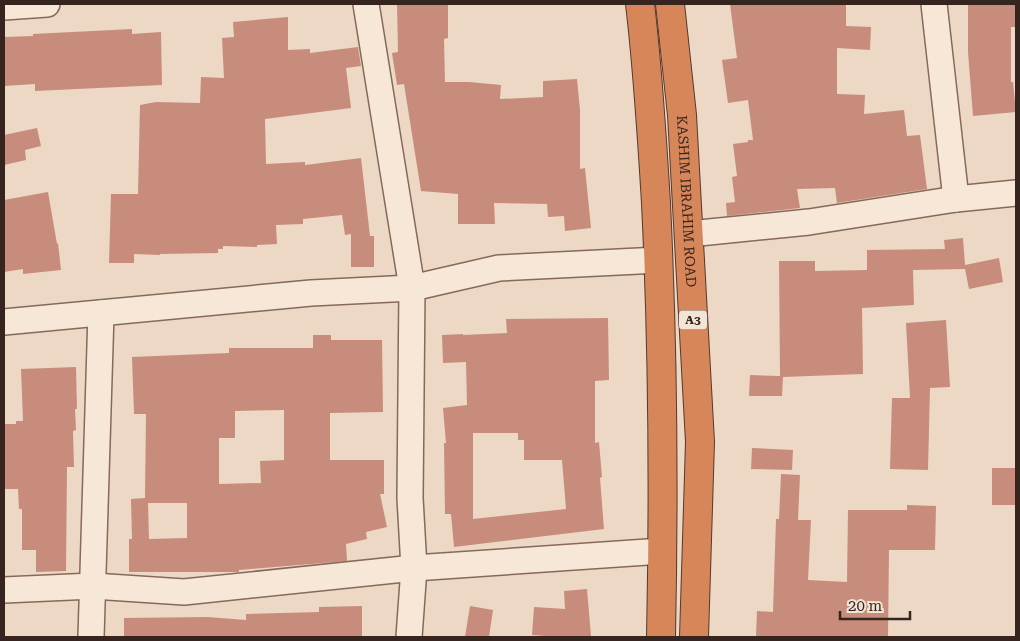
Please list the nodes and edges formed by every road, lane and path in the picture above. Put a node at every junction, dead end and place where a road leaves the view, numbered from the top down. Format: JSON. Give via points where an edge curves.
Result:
{"nodes":[{"id":1,"x":47,"y":4,"type":"edge"},
{"id":2,"x":366,"y":4,"type":"edge"},
{"id":3,"x":640,"y":4,"type":"edge"},
{"id":4,"x":670,"y":4,"type":"edge"},
{"id":5,"x":934,"y":4,"type":"edge"},
{"id":6,"x":4,"y":7,"type":"edge"},
{"id":7,"x":1016,"y":193,"type":"edge"},
{"id":8,"x":956,"y":199,"type":"junction"},
{"id":9,"x":689,"y":234,"type":"junction"},
{"id":10,"x":659,"y":260,"type":"junction"},
{"id":11,"x":412,"y":288,"type":"junction"},
{"id":12,"x":101,"y":313,"type":"junction"},
{"id":13,"x":4,"y":322,"type":"edge"},
{"id":14,"x":662,"y":550,"type":"junction"},
{"id":15,"x":414,"y":568,"type":"junction"},
{"id":16,"x":93,"y":586,"type":"junction"},
{"id":17,"x":4,"y":590,"type":"edge"},
{"id":18,"x":91,"y":637,"type":"edge"},
{"id":19,"x":409,"y":637,"type":"edge"},
{"id":20,"x":660,"y":637,"type":"edge"},
{"id":21,"x":694,"y":637,"type":"edge"}],
"edges":[{"from":1,"to":6,"type":"street"},
{"from":2,"to":11,"type":"street"},
{"from":3,"to":10,"type":"highway","number":"A3","via":[[646,51]]},
{"from":4,"to":9,"type":"highway","name":"KASHIM IBRAHIM ROAD","number":"A3","via":[[682,115]]},
{"from":5,"to":8,"type":"street"},
{"from":7,"to":8,"type":"street"},
{"from":8,"to":9,"type":"street","via":[[809,222]]},
{"from":9,"to":21,"type":"highway","name":"KASHIM IBRAHIM ROAD","number":"A3","via":[[700,442]]},
{"from":10,"to":11,"type":"street","via":[[499,268]]},
{"from":10,"to":14,"type":"highway","number":"A3"},
{"from":11,"to":12,"type":"street","via":[[311,293]]},
{"from":11,"to":15,"type":"street","via":[[410,498]]},
{"from":12,"to":13,"type":"street"},
{"from":12,"to":16,"type":"street"},
{"from":14,"to":15,"type":"street"},
{"from":14,"to":20,"type":"highway","number":"A3"},
{"from":15,"to":16,"type":"street","via":[[184,592]]},
{"from":15,"to":19,"type":"street"},
{"from":16,"to":17,"type":"street"},
{"from":16,"to":18,"type":"street"}]}
